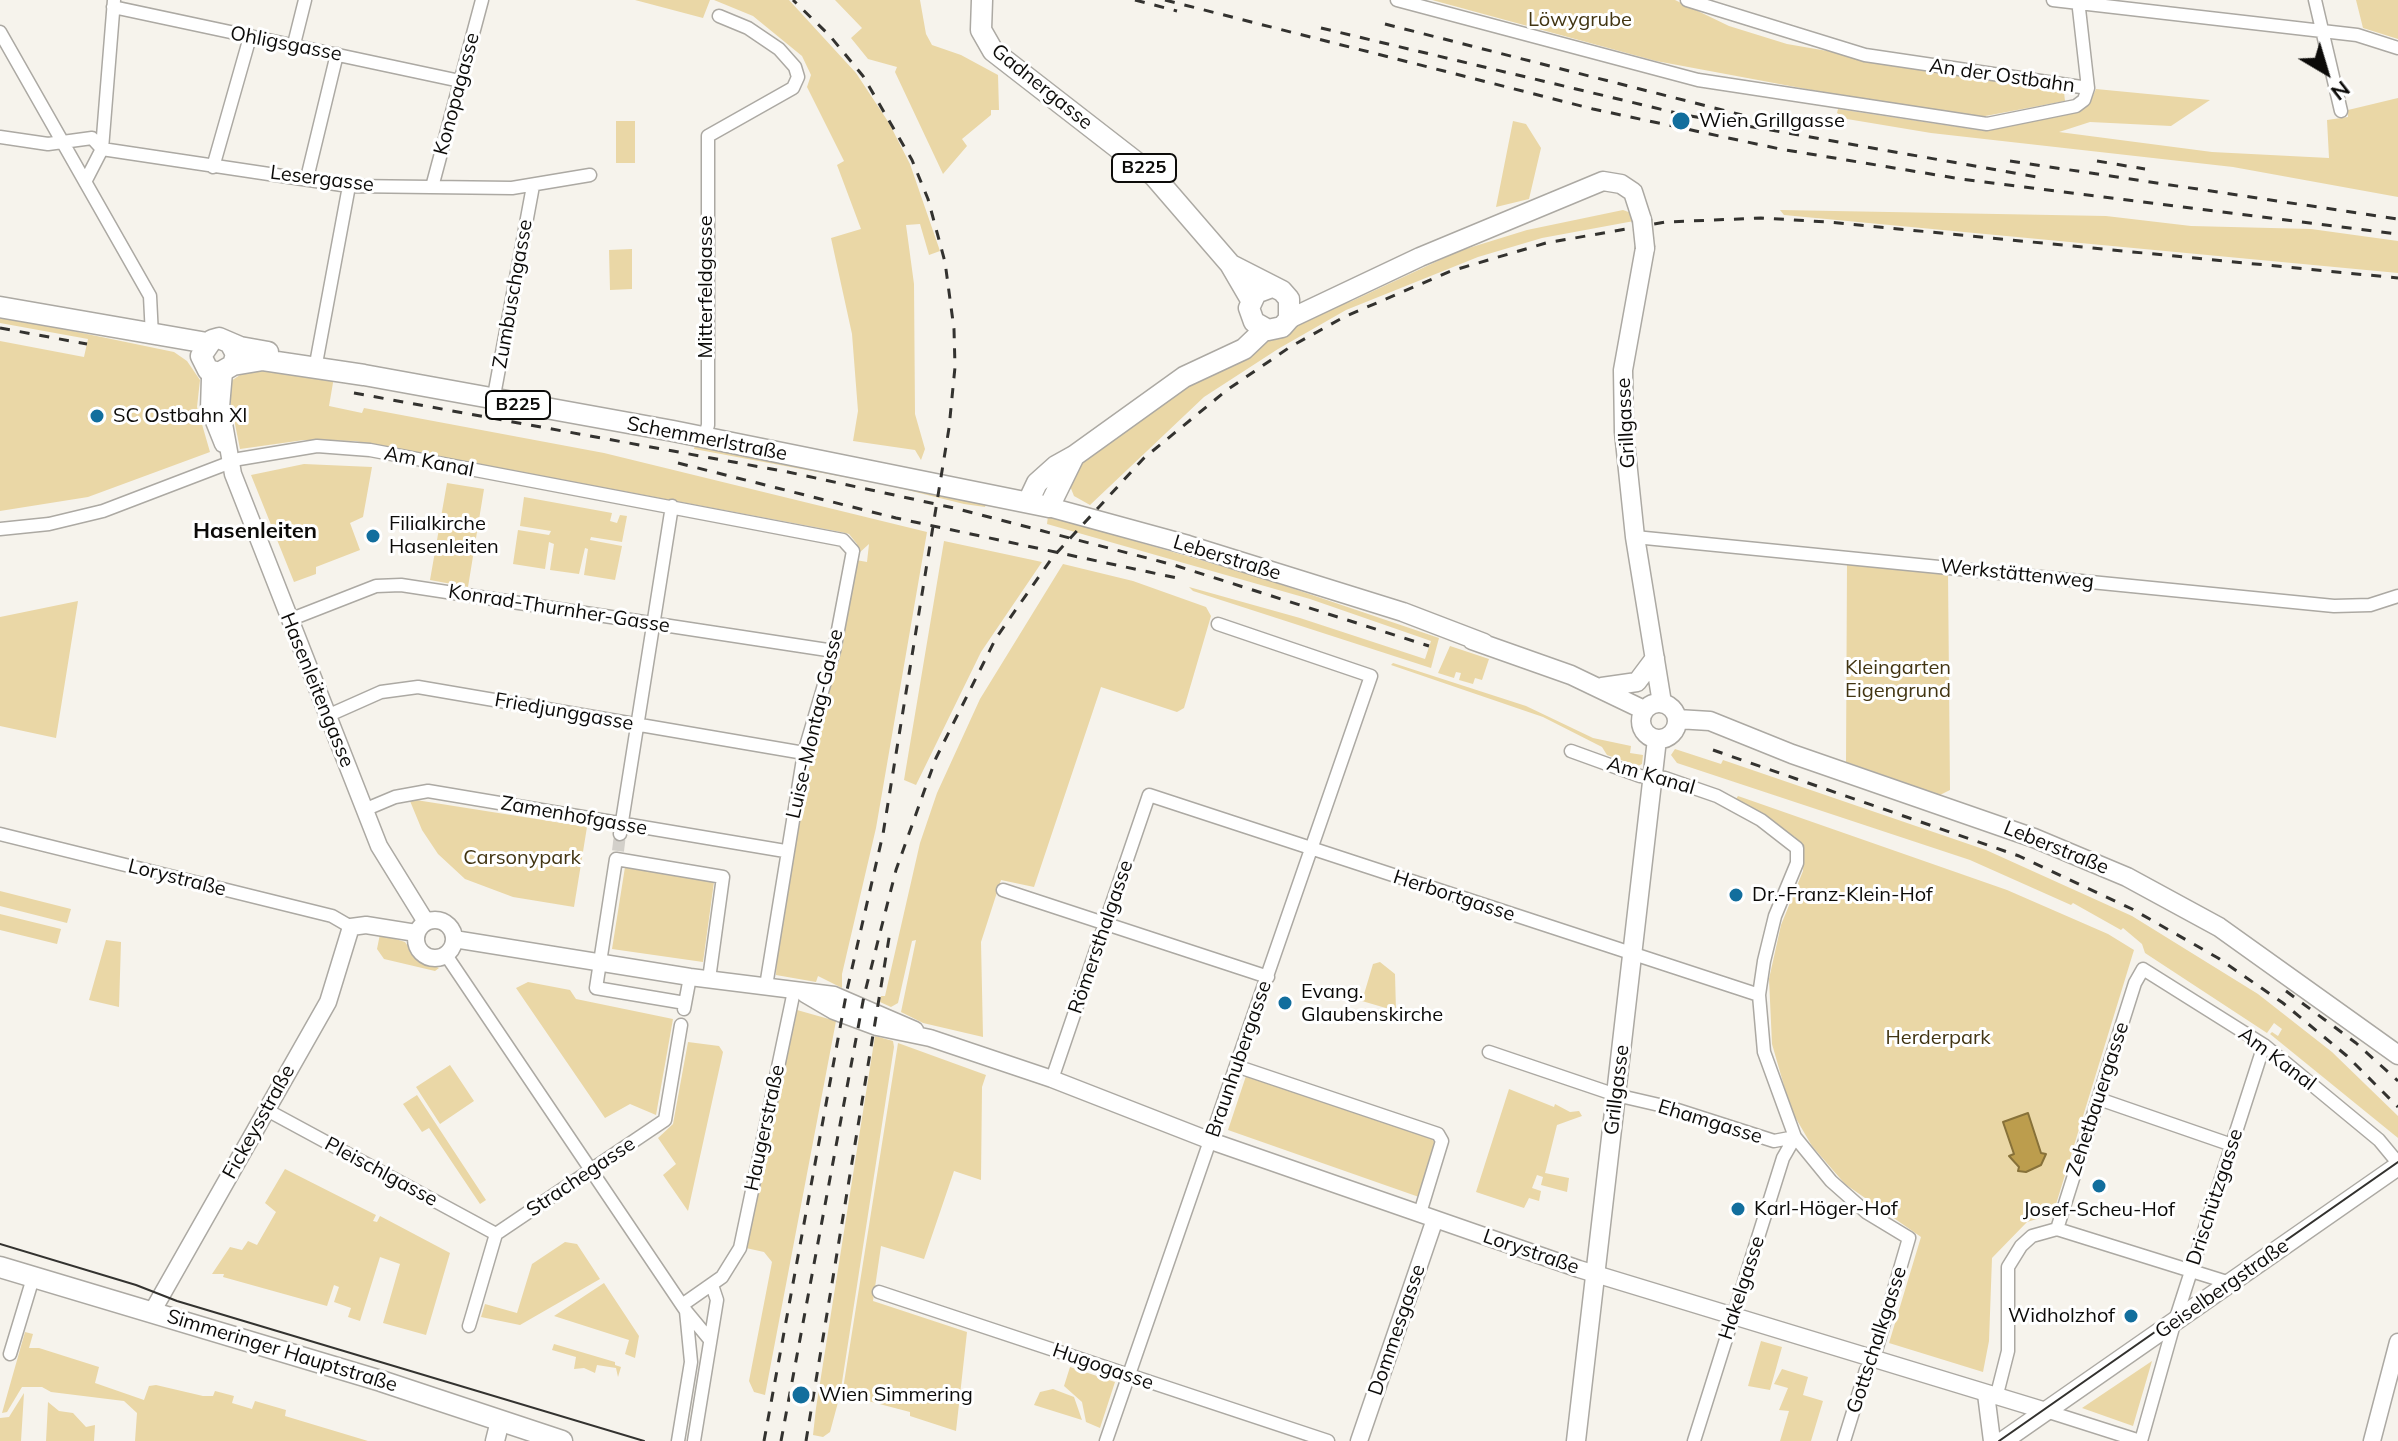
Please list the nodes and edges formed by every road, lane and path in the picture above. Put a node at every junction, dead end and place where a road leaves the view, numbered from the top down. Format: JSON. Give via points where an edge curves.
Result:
{"nodes":[{"id":1,"x":305,"y":0,"type":"edge"},
{"id":2,"x":482,"y":0,"type":"edge"},
{"id":3,"x":982,"y":0,"type":"edge"},
{"id":4,"x":1397,"y":0,"type":"edge"},
{"id":5,"x":1687,"y":0,"type":"edge"},
{"id":6,"x":2053,"y":0,"type":"edge"},
{"id":7,"x":2315,"y":0,"type":"edge"},
{"id":8,"x":114,"y":3,"type":"edge"},
{"id":9,"x":2078,"y":3,"type":"edge"},
{"id":10,"x":719,"y":16,"type":"dead end"},
{"id":11,"x":0,"y":32,"type":"edge"},
{"id":12,"x":2321,"y":32,"type":"junction"},
{"id":13,"x":250,"y":37,"type":"junction"},
{"id":14,"x":294,"y":44,"type":"junction"},
{"id":15,"x":2398,"y":48,"type":"edge"},
{"id":16,"x":337,"y":54,"type":"junction"},
{"id":17,"x":460,"y":81,"type":"junction"},
{"id":18,"x":2088,"y":88,"type":"junction"},
{"id":19,"x":2341,"y":111,"type":"dead end"},
{"id":20,"x":0,"y":137,"type":"edge"},
{"id":21,"x":64,"y":143,"type":"junction"},
{"id":22,"x":102,"y":149,"type":"junction"},
{"id":23,"x":213,"y":167,"type":"junction"},
{"id":24,"x":590,"y":175,"type":"dead end"},
{"id":25,"x":307,"y":178,"type":"junction"},
{"id":26,"x":85,"y":182,"type":"junction"},
{"id":27,"x":349,"y":186,"type":"junction"},
{"id":28,"x":533,"y":186,"type":"junction"},
{"id":29,"x":432,"y":187,"type":"junction"},
{"id":30,"x":1230,"y":264,"type":"junction"},
{"id":31,"x":1283,"y":302,"type":"junction"},
{"id":32,"x":0,"y":307,"type":"edge"},
{"id":33,"x":1256,"y":316,"type":"junction"},
{"id":34,"x":152,"y":336,"type":"junction"},
{"id":35,"x":215,"y":361,"type":"junction"},
{"id":36,"x":317,"y":364,"type":"junction"},
{"id":37,"x":493,"y":401,"type":"junction"},
{"id":38,"x":704,"y":439,"type":"junction"},
{"id":39,"x":227,"y":456,"type":"junction"},
{"id":40,"x":1074,"y":456,"type":"junction"},
{"id":41,"x":1028,"y":502,"type":"junction"},
{"id":42,"x":672,"y":506,"type":"junction"},
{"id":43,"x":1049,"y":507,"type":"junction"},
{"id":44,"x":0,"y":529,"type":"edge"},
{"id":45,"x":1635,"y":537,"type":"junction"},
{"id":46,"x":852,"y":557,"type":"joint"},
{"id":47,"x":2398,"y":596,"type":"edge"},
{"id":48,"x":289,"y":620,"type":"junction"},
{"id":49,"x":654,"y":624,"type":"junction"},
{"id":50,"x":1218,"y":624,"type":"dead end"},
{"id":51,"x":834,"y":651,"type":"junction"},
{"id":52,"x":1655,"y":658,"type":"junction"},
{"id":53,"x":1601,"y":687,"type":"junction"},
{"id":54,"x":1653,"y":707,"type":"junction"},
{"id":55,"x":327,"y":716,"type":"junction"},
{"id":56,"x":1677,"y":719,"type":"junction"},
{"id":57,"x":638,"y":725,"type":"junction"},
{"id":58,"x":1657,"y":739,"type":"junction"},
{"id":59,"x":1571,"y":751,"type":"dead end"},
{"id":60,"x":804,"y":753,"type":"junction"},
{"id":61,"x":1652,"y":777,"type":"junction"},
{"id":62,"x":1149,"y":795,"type":"joint"},
{"id":63,"x":364,"y":810,"type":"junction"},
{"id":64,"x":621,"y":829,"type":"junction"},
{"id":65,"x":0,"y":834,"type":"edge"},
{"id":66,"x":785,"y":851,"type":"junction"},
{"id":67,"x":1311,"y":851,"type":"junction"},
{"id":68,"x":1003,"y":890,"type":"dead end"},
{"id":69,"x":409,"y":896,"type":"junction"},
{"id":70,"x":1106,"y":923,"type":"junction"},
{"id":71,"x":351,"y":927,"type":"junction"},
{"id":72,"x":421,"y":928,"type":"junction"},
{"id":73,"x":393,"y":929,"type":"junction"},
{"id":74,"x":454,"y":939,"type":"junction"},
{"id":75,"x":1633,"y":953,"type":"junction"},
{"id":76,"x":446,"y":955,"type":"junction"},
{"id":77,"x":600,"y":962,"type":"junction"},
{"id":78,"x":2143,"y":969,"type":"joint"},
{"id":79,"x":690,"y":977,"type":"junction"},
{"id":80,"x":1268,"y":977,"type":"junction"},
{"id":81,"x":709,"y":979,"type":"junction"},
{"id":82,"x":766,"y":986,"type":"junction"},
{"id":83,"x":799,"y":993,"type":"junction"},
{"id":84,"x":1759,"y":995,"type":"junction"},
{"id":85,"x":681,"y":1025,"type":"dead end"},
{"id":86,"x":2264,"y":1045,"type":"junction"},
{"id":87,"x":1489,"y":1052,"type":"dead end"},
{"id":88,"x":2398,"y":1055,"type":"edge"},
{"id":89,"x":1236,"y":1066,"type":"junction"},
{"id":90,"x":1052,"y":1079,"type":"junction"},
{"id":91,"x":1616,"y":1095,"type":"junction"},
{"id":92,"x":2099,"y":1099,"type":"junction"},
{"id":93,"x":265,"y":1109,"type":"junction"},
{"id":94,"x":1795,"y":1137,"type":"junction"},
{"id":95,"x":1211,"y":1141,"type":"junction"},
{"id":96,"x":2232,"y":1145,"type":"junction"},
{"id":97,"x":2398,"y":1165,"type":"edge"},
{"id":98,"x":591,"y":1169,"type":"junction"},
{"id":99,"x":1427,"y":1216,"type":"junction"},
{"id":100,"x":2057,"y":1229,"type":"junction"},
{"id":101,"x":496,"y":1234,"type":"junction"},
{"id":102,"x":0,"y":1267,"type":"edge"},
{"id":103,"x":2191,"y":1271,"type":"junction"},
{"id":104,"x":1595,"y":1274,"type":"junction"},
{"id":105,"x":33,"y":1278,"type":"junction"},
{"id":106,"x":2230,"y":1283,"type":"junction"},
{"id":107,"x":712,"y":1285,"type":"junction"},
{"id":108,"x":879,"y":1292,"type":"dead end"},
{"id":109,"x":684,"y":1308,"type":"junction"},
{"id":110,"x":152,"y":1312,"type":"junction"},
{"id":111,"x":1732,"y":1316,"type":"junction"},
{"id":112,"x":2174,"y":1324,"type":"junction"},
{"id":113,"x":469,"y":1326,"type":"dead end"},
{"id":114,"x":710,"y":1340,"type":"junction"},
{"id":115,"x":2398,"y":1342,"type":"edge"},
{"id":116,"x":10,"y":1354,"type":"dead end"},
{"id":117,"x":1873,"y":1361,"type":"junction"},
{"id":118,"x":1128,"y":1376,"type":"junction"},
{"id":119,"x":1991,"y":1396,"type":"junction"},
{"id":120,"x":2046,"y":1411,"type":"junction"},
{"id":121,"x":497,"y":1431,"type":"edge"},
{"id":122,"x":562,"y":1441,"type":"edge"},
{"id":123,"x":678,"y":1441,"type":"edge"},
{"id":124,"x":694,"y":1441,"type":"edge"},
{"id":125,"x":1106,"y":1441,"type":"edge"},
{"id":126,"x":1328,"y":1441,"type":"edge"},
{"id":127,"x":1359,"y":1441,"type":"edge"},
{"id":128,"x":1576,"y":1441,"type":"edge"},
{"id":129,"x":1694,"y":1441,"type":"edge"},
{"id":130,"x":1844,"y":1441,"type":"edge"},
{"id":131,"x":1992,"y":1441,"type":"edge"},
{"id":132,"x":2003,"y":1441,"type":"edge"},
{"id":133,"x":2022,"y":1441,"type":"edge"},
{"id":134,"x":2140,"y":1441,"type":"edge"},
{"id":135,"x":2372,"y":1441,"type":"edge"}],
"edges":[{"from":1,"to":14,"type":"street"},
{"from":2,"to":17,"type":"street","name":"Konopagasse"},
{"from":3,"to":30,"type":"main road","name":"Gadnergasse","number":"B225","via":[[981,30],[993,51],[1146,169]]},
{"from":4,"to":18,"type":"street","name":"An der Ostbahn","via":[[1698,80],[1987,124],[2076,106]]},
{"from":5,"to":18,"type":"street","name":"An der Ostbahn","via":[[1865,55]]},
{"from":6,"to":9,"type":"street"},
{"from":7,"to":12,"type":"street"},
{"from":8,"to":13,"type":"street","name":"Ohligsgasse"},
{"from":8,"to":22,"type":"street"},
{"from":9,"to":12,"type":"street"},
{"from":9,"to":18,"type":"street"},
{"from":10,"to":38,"type":"street","name":"Mitterfeldgasse","via":[[779,49],[795,67],[796,83],[708,136]]},
{"from":11,"to":21,"type":"street"},
{"from":12,"to":15,"type":"street","via":[[2357,35]]},
{"from":12,"to":19,"type":"street"},
{"from":13,"to":14,"type":"street","name":"Ohligsgasse"},
{"from":13,"to":23,"type":"street"},
{"from":14,"to":16,"type":"street","name":"Ohligsgasse"},
{"from":16,"to":17,"type":"street","name":"Ohligsgasse"},
{"from":16,"to":25,"type":"street"},
{"from":17,"to":29,"type":"street","name":"Konopagasse"},
{"from":20,"to":21,"type":"street"},
{"from":21,"to":22,"type":"street","name":"Lesergasse","via":[[92,138]]},
{"from":21,"to":26,"type":"street"},
{"from":22,"to":23,"type":"street","name":"Lesergasse"},
{"from":22,"to":26,"type":"street"},
{"from":23,"to":25,"type":"street","name":"Lesergasse"},
{"from":24,"to":28,"type":"street","name":"Lesergasse"},
{"from":25,"to":27,"type":"street","name":"Lesergasse"},
{"from":26,"to":34,"type":"street","via":[[150,296]]},
{"from":27,"to":29,"type":"street","name":"Lesergasse"},
{"from":27,"to":36,"type":"street"},
{"from":28,"to":29,"type":"street","name":"Lesergasse"},
{"from":28,"to":37,"type":"street","name":"Zumbuschgasse"},
{"from":30,"to":31,"type":"main road","name":"Gadnergasse","number":"B225"},
{"from":30,"to":33,"type":"main road","name":"Gadnergasse","number":"B225"},
{"from":31,"to":33,"type":"main road","via":[[1260,291]]},
{"from":31,"to":33,"type":"main road","via":[[1278,328]]},
{"from":31,"to":45,"type":"main road","name":"Grillgasse","bridge":true,"via":[[1328,301],[1589,185],[1613,182],[1626,187],[1638,200],[1645,248],[1623,370]]},
{"from":32,"to":34,"type":"main road","name":"Schemmerlstraße","number":"B225"},
{"from":33,"to":40,"type":"main road","via":[[1244,349],[1144,403]]},
{"from":34,"to":35,"type":"main road","name":"Schemmerlstraße","number":"B225"},
{"from":35,"to":36,"type":"main road","name":"Schemmerlstraße","number":"B225"},
{"from":35,"to":36,"type":"main road","name":"Schemmerlstraße","number":"B225","via":[[236,354],[230,343]]},
{"from":35,"to":39,"type":"street","name":"Hasenleitengasse"},
{"from":36,"to":37,"type":"main road","name":"Schemmerlstraße","number":"B225"},
{"from":37,"to":38,"type":"main road","name":"Schemmerlstraße","number":"B225"},
{"from":38,"to":41,"type":"main road","name":"Schemmerlstraße","number":"B225"},
{"from":39,"to":42,"type":"street","name":"Am Kanal","via":[[348,448]]},
{"from":39,"to":44,"type":"street","name":"Am Kanal","via":[[103,511]]},
{"from":39,"to":48,"type":"street","name":"Hasenleitengasse"},
{"from":40,"to":41,"type":"main road","via":[[1043,476]]},
{"from":40,"to":43,"type":"main road"},
{"from":41,"to":43,"type":"main road","name":"Schemmerlstraße","number":"B225"},
{"from":42,"to":46,"type":"street","name":"Am Kanal","via":[[843,540],[851,546]]},
{"from":42,"to":49,"type":"street"},
{"from":43,"to":53,"type":"main road","name":"Leberstraße","via":[[1403,612]]},
{"from":45,"to":47,"type":"street","name":"Werkstättenweg","via":[[2341,606],[2370,605]]},
{"from":45,"to":52,"type":"main road","name":"Grillgasse"},
{"from":46,"to":51,"type":"street","name":"Luise-Montag-Gasse"},
{"from":48,"to":49,"type":"street","name":"Konrad-Thurnher-Gasse","via":[[376,586],[401,585]]},
{"from":48,"to":55,"type":"street","name":"Hasenleitengasse"},
{"from":49,"to":51,"type":"street","name":"Konrad-Thurnher-Gasse"},
{"from":49,"to":57,"type":"street"},
{"from":50,"to":67,"type":"street","name":"Braunhubergasse","via":[[1371,676]]},
{"from":51,"to":60,"type":"street","name":"Luise-Montag-Gasse"},
{"from":52,"to":53,"type":"main road","via":[[1637,682]]},
{"from":52,"to":54,"type":"main road","name":"Grillgasse"},
{"from":53,"to":54,"type":"main road","name":"Leberstraße"},
{"from":54,"to":56,"type":"main road","via":[[1672,708]]},
{"from":54,"to":58,"type":"main road","name":"Grillgasse","via":[[1643,730]]},
{"from":55,"to":57,"type":"street","name":"Friedjunggasse","via":[[381,692],[418,687]]},
{"from":55,"to":63,"type":"street","name":"Hasenleitengasse"},
{"from":56,"to":58,"type":"main road","via":[[1672,734]]},
{"from":56,"to":88,"type":"main road","name":"Leberstraße","via":[[1710,721],[2127,877],[2219,927]]},
{"from":57,"to":60,"type":"street","name":"Friedjunggasse"},
{"from":57,"to":64,"type":"street"},
{"from":58,"to":61,"type":"main road","name":"Grillgasse"},
{"from":59,"to":61,"type":"street","name":"Am Kanal"},
{"from":60,"to":66,"type":"street","name":"Luise-Montag-Gasse"},
{"from":61,"to":75,"type":"main road","name":"Grillgasse"},
{"from":61,"to":84,"type":"street","name":"Am Kanal","via":[[1717,796],[1797,848],[1797,863],[1775,916]]},
{"from":62,"to":67,"type":"street","name":"Herbortgasse"},
{"from":62,"to":70,"type":"street","name":"Römersthalgasse"},
{"from":63,"to":64,"type":"street","name":"Zamenhofgasse","via":[[428,791]]},
{"from":63,"to":69,"type":"street","name":"Hasenleitengasse"},
{"from":64,"to":66,"type":"street","name":"Zamenhofgasse"},
{"from":65,"to":71,"type":"street","name":"Lorystraße","via":[[332,916]]},
{"from":66,"to":82,"type":"street","name":"Luise-Montag-Gasse"},
{"from":67,"to":75,"type":"street","name":"Herbortgasse"},
{"from":67,"to":80,"type":"street","name":"Braunhubergasse"},
{"from":68,"to":70,"type":"street"},
{"from":69,"to":72,"type":"street","name":"Hasenleitengasse"},
{"from":69,"to":73,"type":"street","via":[[409,916]]},
{"from":70,"to":80,"type":"street"},
{"from":70,"to":90,"type":"street","name":"Römersthalgasse"},
{"from":71,"to":73,"type":"street"},
{"from":71,"to":93,"type":"street","name":"Fickeysstraße","via":[[328,1002]]},
{"from":72,"to":73,"type":"street"},
{"from":72,"to":74,"type":"street","via":[[445,923]]},
{"from":72,"to":76,"type":"street","via":[[417,945],[423,955]]},
{"from":74,"to":76,"type":"street"},
{"from":74,"to":77,"type":"street","name":"Lorystraße"},
{"from":75,"to":84,"type":"street","name":"Herbortgasse"},
{"from":75,"to":91,"type":"main road","name":"Grillgasse"},
{"from":76,"to":98,"type":"street"},
{"from":77,"to":79,"type":"street","name":"Lorystraße"},
{"from":77,"to":79,"type":"street","via":[[596,988],[684,1006]]},
{"from":77,"to":81,"type":"street","via":[[617,855],[723,877]]},
{"from":78,"to":86,"type":"street","name":"Am Kanal"},
{"from":78,"to":92,"type":"street","name":"Zehetbauergasse"},
{"from":79,"to":81,"type":"street","name":"Lorystraße"},
{"from":80,"to":89,"type":"street","name":"Braunhubergasse"},
{"from":81,"to":82,"type":"street","name":"Lorystraße"},
{"from":82,"to":83,"type":"street","name":"Lorystraße"},
{"from":83,"to":90,"type":"street","name":"Lorystraße","via":[[877,1027],[930,1038]]},
{"from":83,"to":107,"type":"street","name":"Haugerstraße","via":[[740,1248],[733,1264]]},
{"from":84,"to":94,"type":"street","via":[[1764,1052]]},
{"from":85,"to":98,"type":"street","name":"Strachegasse","via":[[665,1120]]},
{"from":86,"to":96,"type":"street","name":"Drischützgasse"},
{"from":86,"to":97,"type":"street","name":"Am Kanal","via":[[2379,1140]]},
{"from":87,"to":91,"type":"street","name":"Ehamgasse"},
{"from":89,"to":95,"type":"street","name":"Braunhubergasse"},
{"from":89,"to":99,"type":"street","name":"Dommesgasse","via":[[1438,1134],[1442,1141]]},
{"from":90,"to":95,"type":"street","name":"Lorystraße"},
{"from":91,"to":94,"type":"street","name":"Ehamgasse","via":[[1774,1141]]},
{"from":91,"to":104,"type":"main road","name":"Grillgasse"},
{"from":92,"to":96,"type":"street"},
{"from":92,"to":100,"type":"street","name":"Zehetbauergasse"},
{"from":93,"to":101,"type":"street","name":"Pleischlgasse"},
{"from":93,"to":110,"type":"street","name":"Fickeysstraße"},
{"from":94,"to":111,"type":"street","name":"Hakelgasse","via":[[1783,1158]]},
{"from":94,"to":117,"type":"street","name":"Gottschalkgasse","via":[[1866,1212],[1909,1238]]},
{"from":95,"to":99,"type":"street","name":"Lorystraße"},
{"from":95,"to":118,"type":"street","name":"Braunhubergasse"},
{"from":96,"to":103,"type":"street","name":"Drischützgasse"},
{"from":97,"to":106,"type":"main road","name":"Geiselbergstraße"},
{"from":98,"to":101,"type":"street","name":"Strachegasse"},
{"from":98,"to":109,"type":"street"},
{"from":99,"to":104,"type":"street","name":"Lorystraße"},
{"from":99,"to":127,"type":"street","name":"Dommesgasse"},
{"from":100,"to":103,"type":"street"},
{"from":100,"to":119,"type":"street","via":[[2032,1236],[2008,1267],[2008,1351]]},
{"from":101,"to":113,"type":"street"},
{"from":102,"to":105,"type":"main road","name":"Simmeringer Hauptstraße"},
{"from":103,"to":106,"type":"street"},
{"from":103,"to":112,"type":"street","name":"Drischützgasse"},
{"from":104,"to":111,"type":"street","name":"Lorystraße"},
{"from":104,"to":128,"type":"main road","name":"Grillgasse"},
{"from":105,"to":110,"type":"main road","name":"Simmeringer Hauptstraße"},
{"from":105,"to":116,"type":"street"},
{"from":106,"to":112,"type":"main road","name":"Geiselbergstraße"},
{"from":107,"to":109,"type":"street"},
{"from":107,"to":114,"type":"street","via":[[717,1300]]},
{"from":108,"to":118,"type":"street","name":"Hugogasse"},
{"from":109,"to":114,"type":"street"},
{"from":109,"to":123,"type":"street","via":[[691,1362]]},
{"from":110,"to":121,"type":"main road","name":"Simmeringer Hauptstraße","via":[[381,1381]]},
{"from":111,"to":117,"type":"street","name":"Lorystraße"},
{"from":111,"to":129,"type":"street","name":"Hakelgasse"},
{"from":112,"to":120,"type":"main road","name":"Geiselbergstraße"},
{"from":112,"to":134,"type":"street","name":"Drischützgasse"},
{"from":114,"to":124,"type":"street"},
{"from":115,"to":135,"type":"street"},
{"from":117,"to":119,"type":"street","name":"Lorystraße"},
{"from":117,"to":130,"type":"street","name":"Gottschalkgasse"},
{"from":118,"to":125,"type":"street","name":"Braunhubergasse"},
{"from":118,"to":126,"type":"street","name":"Hugogasse"},
{"from":119,"to":120,"type":"street","name":"Lorystraße"},
{"from":119,"to":131,"type":"street"},
{"from":120,"to":132,"type":"main road","name":"Geiselbergstraße"},
{"from":120,"to":133,"type":"main road","name":"Geiselbergstraße","via":[[2044,1425]]},
{"from":120,"to":134,"type":"street","name":"Lorystraße"},
{"from":121,"to":122,"type":"main road","name":"Simmeringer Hauptstraße"}]}
